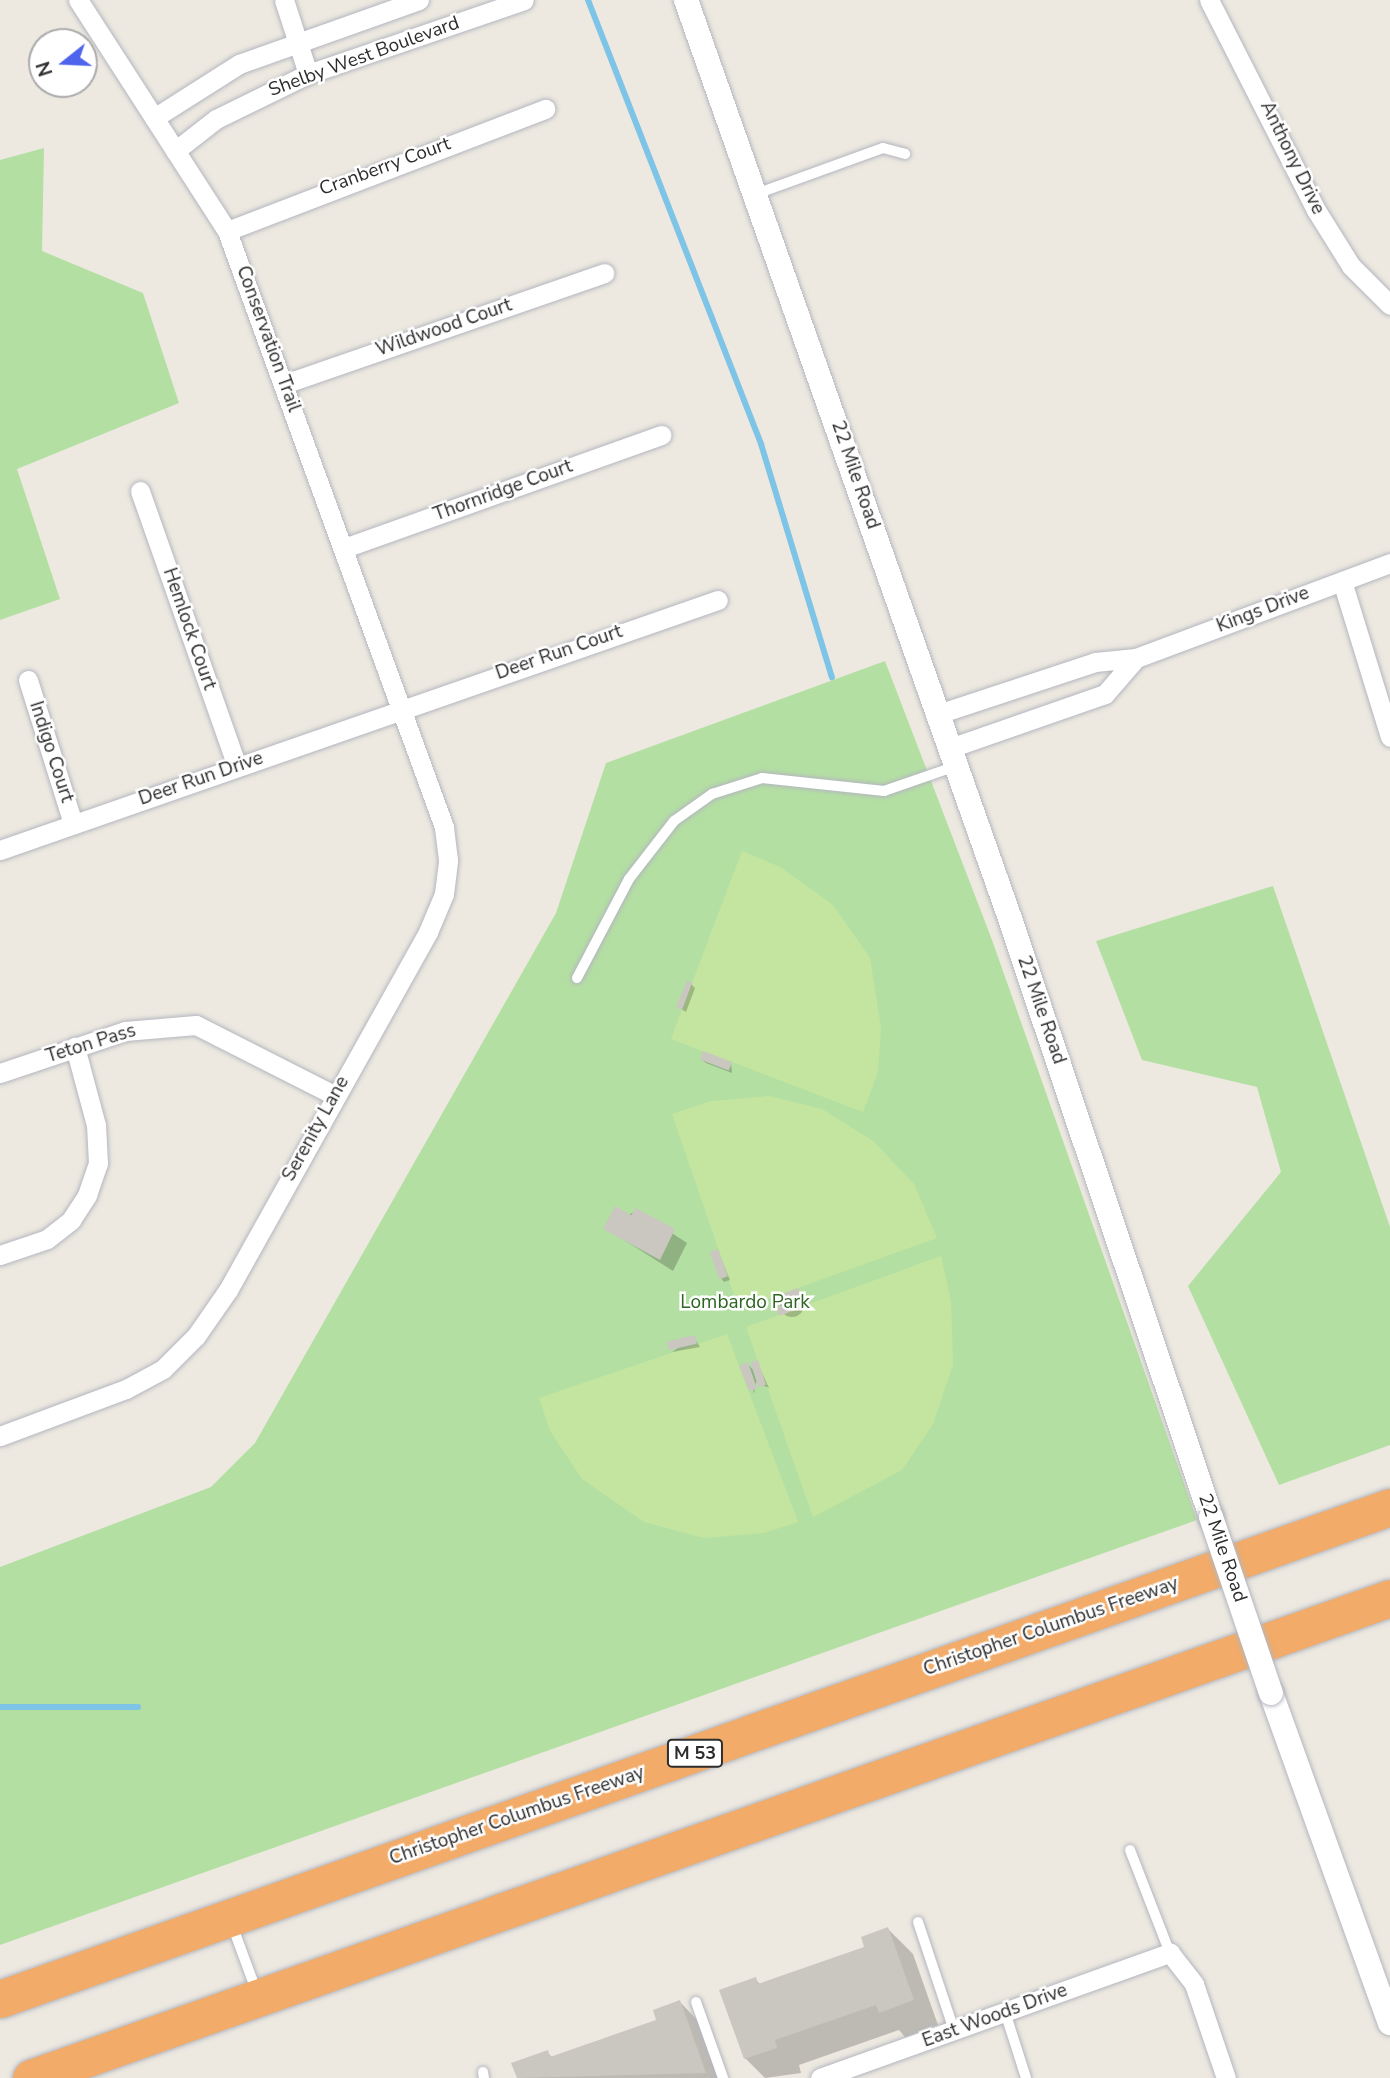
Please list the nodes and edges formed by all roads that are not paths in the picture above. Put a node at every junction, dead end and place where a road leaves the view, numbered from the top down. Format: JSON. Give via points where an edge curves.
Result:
{"nodes":[{"id":1,"x":78,"y":0,"type":"edge"},
{"id":2,"x":284,"y":0,"type":"edge"},
{"id":3,"x":419,"y":0,"type":"edge"},
{"id":4,"x":524,"y":0,"type":"edge"},
{"id":5,"x":686,"y":0,"type":"edge"},
{"id":6,"x":1209,"y":0,"type":"edge"},
{"id":7,"x":473,"y":8,"type":"edge"},
{"id":8,"x":298,"y":42,"type":"junction"},
{"id":9,"x":308,"y":74,"type":"junction"},
{"id":10,"x":545,"y":109,"type":"dead end"},
{"id":11,"x":154,"y":118,"type":"junction"},
{"id":12,"x":175,"y":150,"type":"junction"},
{"id":13,"x":905,"y":153,"type":"dead end"},
{"id":14,"x":756,"y":194,"type":"junction"},
{"id":15,"x":227,"y":231,"type":"junction"},
{"id":16,"x":604,"y":273,"type":"dead end"},
{"id":17,"x":1390,"y":305,"type":"edge"},
{"id":18,"x":284,"y":384,"type":"junction"},
{"id":19,"x":661,"y":435,"type":"dead end"},
{"id":20,"x":140,"y":491,"type":"dead end"},
{"id":21,"x":344,"y":548,"type":"junction"},
{"id":22,"x":1390,"y":563,"type":"edge"},
{"id":23,"x":1342,"y":581,"type":"junction"},
{"id":24,"x":718,"y":600,"type":"dead end"},
{"id":25,"x":1136,"y":658,"type":"junction"},
{"id":26,"x":28,"y":680,"type":"dead end"},
{"id":27,"x":401,"y":706,"type":"junction"},
{"id":28,"x":938,"y":714,"type":"junction"},
{"id":29,"x":1390,"y":737,"type":"edge"},
{"id":30,"x":953,"y":757,"type":"junction"},
{"id":31,"x":237,"y":766,"type":"junction"},
{"id":32,"x":73,"y":824,"type":"junction"},
{"id":33,"x":0,"y":850,"type":"edge"},
{"id":34,"x":577,"y":978,"type":"dead end"},
{"id":35,"x":75,"y":1047,"type":"junction"},
{"id":36,"x":0,"y":1073,"type":"edge"},
{"id":37,"x":334,"y":1095,"type":"junction"},
{"id":38,"x":0,"y":1255,"type":"edge"},
{"id":39,"x":0,"y":1436,"type":"edge"},
{"id":40,"x":1390,"y":1507,"type":"edge"},
{"id":41,"x":1390,"y":1598,"type":"edge"},
{"id":42,"x":1130,"y":1850,"type":"dead end"},
{"id":43,"x":230,"y":1918,"type":"junction"},
{"id":44,"x":918,"y":1922,"type":"dead end"},
{"id":45,"x":1170,"y":1953,"type":"junction"},
{"id":46,"x":258,"y":1997,"type":"junction"},
{"id":47,"x":0,"y":1999,"type":"edge"},
{"id":48,"x":696,"y":2002,"type":"dead end"},
{"id":49,"x":1004,"y":2012,"type":"junction"},
{"id":50,"x":1390,"y":2023,"type":"edge"},
{"id":51,"x":954,"y":2030,"type":"junction"},
{"id":52,"x":30,"y":2078,"type":"edge"},
{"id":53,"x":723,"y":2078,"type":"edge"},
{"id":54,"x":820,"y":2078,"type":"edge"},
{"id":55,"x":1026,"y":2078,"type":"edge"},
{"id":56,"x":1226,"y":2078,"type":"edge"}],
"edges":[{"from":1,"to":11,"type":"street","name":"Conservation Trail"},
{"from":2,"to":8,"type":"street"},
{"from":3,"to":8,"type":"street"},
{"from":4,"to":7,"type":"street","name":"Shelby West Boulevard"},
{"from":5,"to":14,"type":"street","name":"22 Mile Road"},
{"from":6,"to":17,"type":"street","name":"Anthony Drive","via":[[1316,210],[1351,267]]},
{"from":7,"to":9,"type":"street","name":"Shelby West Boulevard"},
{"from":8,"to":9,"type":"street"},
{"from":8,"to":11,"type":"street","via":[[239,64]]},
{"from":9,"to":12,"type":"street","name":"Shelby West Boulevard","via":[[216,119]]},
{"from":10,"to":15,"type":"street","name":"Cranberry Court"},
{"from":11,"to":12,"type":"street","name":"Conservation Trail"},
{"from":12,"to":15,"type":"street","name":"Conservation Trail"},
{"from":13,"to":14,"type":"lane","via":[[883,148]]},
{"from":14,"to":28,"type":"street","name":"22 Mile Road"},
{"from":15,"to":18,"type":"street","name":"Conservation Trail"},
{"from":16,"to":18,"type":"street","name":"Wildwood Court"},
{"from":18,"to":21,"type":"street","name":"Conservation Trail"},
{"from":19,"to":21,"type":"street","name":"Thornridge Court"},
{"from":20,"to":31,"type":"street","name":"Hemlock Court"},
{"from":21,"to":27,"type":"street","name":"Conservation Trail"},
{"from":22,"to":23,"type":"street","name":"Kings Drive"},
{"from":23,"to":25,"type":"street","name":"Kings Drive"},
{"from":23,"to":29,"type":"street"},
{"from":24,"to":27,"type":"street","name":"Deer Run Court"},
{"from":25,"to":28,"type":"street","name":"Kings Drive","via":[[1095,662]]},
{"from":25,"to":30,"type":"street","name":"Kings Drive","via":[[1105,694]]},
{"from":26,"to":32,"type":"street","name":"Indigo Court"},
{"from":27,"to":31,"type":"street","name":"Deer Run Drive"},
{"from":27,"to":37,"type":"street","name":"Serenity Lane","via":[[444,827],[444,894]]},
{"from":28,"to":30,"type":"street","name":"22 Mile Road"},
{"from":30,"to":34,"type":"lane","via":[[884,791],[762,778],[712,794],[674,821],[629,879]]},
{"from":30,"to":50,"type":"street","name":"22 Mile Road","bridge":true,"via":[[1271,1693]]},
{"from":31,"to":32,"type":"street","name":"Deer Run Drive"},
{"from":32,"to":33,"type":"street","name":"Deer Run Drive"},
{"from":35,"to":36,"type":"street","name":"Teton Pass"},
{"from":35,"to":37,"type":"street","name":"Teton Pass","via":[[125,1031],[196,1025]]},
{"from":35,"to":38,"type":"street","via":[[96,1125],[98,1163],[87,1195],[71,1220],[47,1239]]},
{"from":37,"to":39,"type":"street","name":"Serenity Lane","via":[[229,1290],[196,1336],[163,1368],[126,1389]]},
{"from":40,"to":43,"type":"highway","name":"Christopher Columbus Freeway","number":"M 53"},
{"from":41,"to":46,"type":"highway"},
{"from":42,"to":45,"type":"lane"},
{"from":43,"to":46,"type":"lane"},
{"from":43,"to":47,"type":"highway","name":"Christopher Columbus Freeway","number":"M 53"},
{"from":44,"to":51,"type":"lane"},
{"from":45,"to":49,"type":"street","name":"East Woods Drive"},
{"from":45,"to":56,"type":"street","via":[[1194,1984]]},
{"from":46,"to":52,"type":"highway"},
{"from":48,"to":53,"type":"lane"},
{"from":49,"to":51,"type":"street","name":"East Woods Drive"},
{"from":49,"to":55,"type":"lane"},
{"from":51,"to":54,"type":"street","name":"East Woods Drive"}]}
